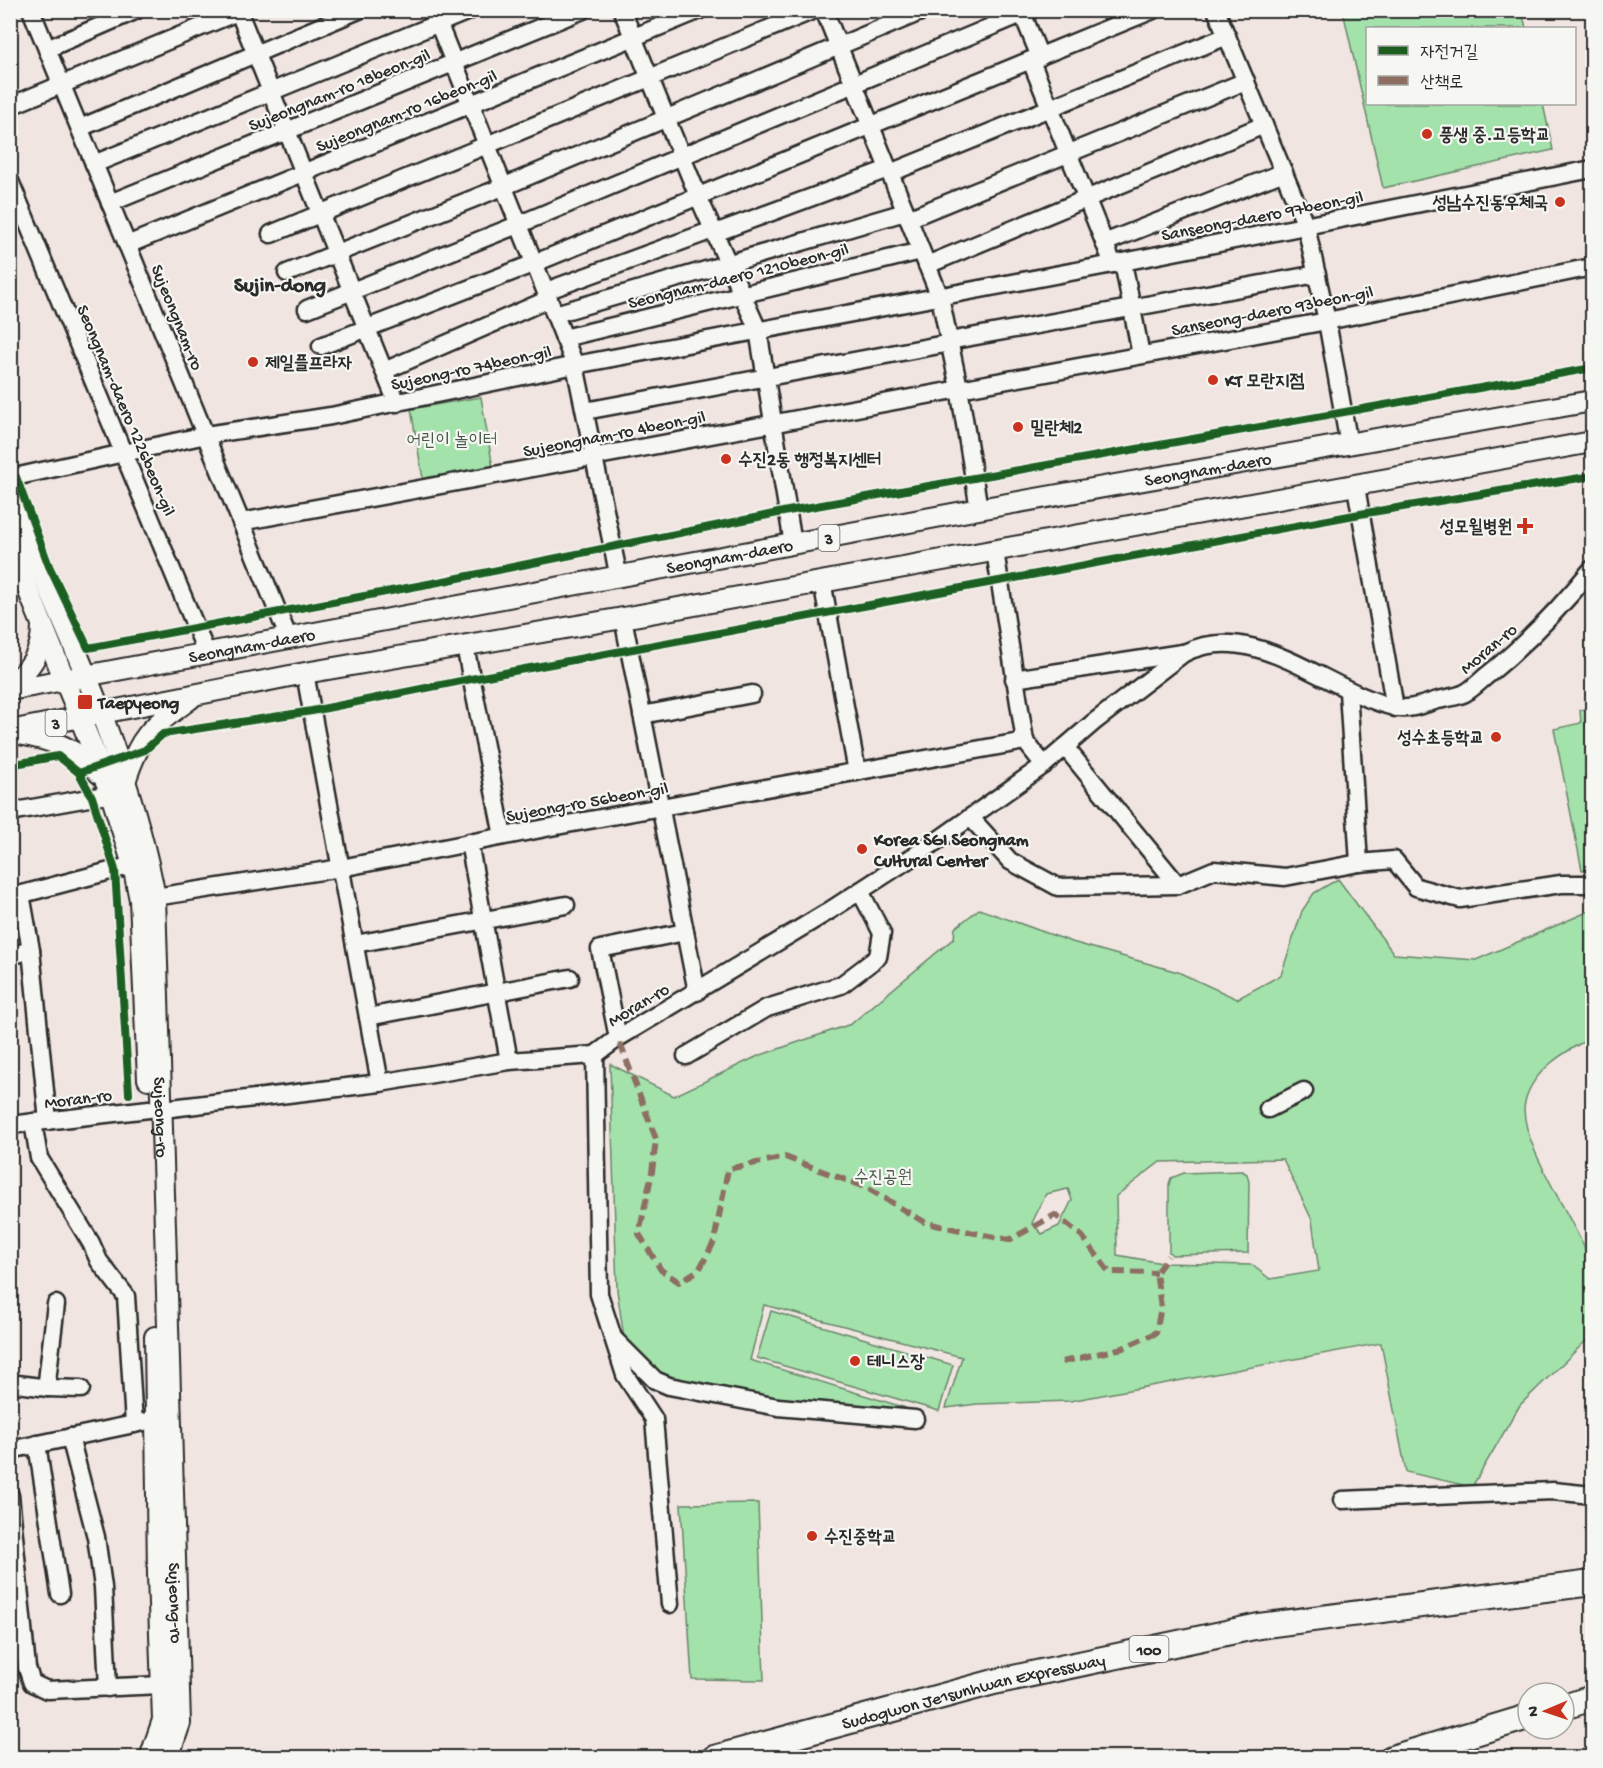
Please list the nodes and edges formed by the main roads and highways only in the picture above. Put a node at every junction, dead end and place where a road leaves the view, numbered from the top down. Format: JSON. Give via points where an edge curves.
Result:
{"nodes":[{"id":1,"x":1593,"y":401,"type":"edge"},
{"id":2,"x":1593,"y":442,"type":"edge"},
{"id":3,"x":10,"y":500,"type":"edge"},
{"id":4,"x":10,"y":545,"type":"edge"},
{"id":5,"x":42,"y":620,"type":"junction"},
{"id":6,"x":86,"y":676,"type":"junction"},
{"id":7,"x":67,"y":680,"type":"junction"},
{"id":8,"x":10,"y":689,"type":"edge"},
{"id":9,"x":195,"y":694,"type":"junction"},
{"id":10,"x":101,"y":713,"type":"junction"},
{"id":11,"x":81,"y":718,"type":"junction"},
{"id":12,"x":10,"y":732,"type":"edge"},
{"id":13,"x":114,"y":785,"type":"junction"},
{"id":14,"x":156,"y":1109,"type":"junction"},
{"id":15,"x":1593,"y":1583,"type":"edge"},
{"id":16,"x":1593,"y":1698,"type":"edge"},
{"id":17,"x":1576,"y":1703,"type":"edge"},
{"id":18,"x":1516,"y":1721,"type":"edge"},
{"id":19,"x":150,"y":1758,"type":"edge"},
{"id":20,"x":168,"y":1758,"type":"edge"},
{"id":21,"x":714,"y":1758,"type":"edge"},
{"id":22,"x":1392,"y":1758,"type":"edge"}],
"edges":[{"from":1,"to":6,"type":"main road","name":"Seongnam-daero","number":"3","via":[[979,509]]},
{"from":2,"to":9,"type":"main road","name":"Seongnam-daero","number":"3"},
{"from":3,"to":6,"type":"main road","name":"Sujeong-ro"},
{"from":4,"to":5,"type":"main road","name":"Sujeong-ro"},
{"from":5,"to":7,"type":"main road","name":"Sujeong-ro"},
{"from":5,"to":8,"type":"main road","via":[[42,642],[36,660]]},
{"from":6,"to":7,"type":"main road","name":"Seongnam-daero","number":"3"},
{"from":6,"to":10,"type":"main road","name":"Sujeong-ro"},
{"from":7,"to":8,"type":"main road","name":"Seongnam-daero","number":"3"},
{"from":7,"to":11,"type":"main road","name":"Sujeong-ro"},
{"from":9,"to":10,"type":"main road","name":"Seongnam-daero","number":"3"},
{"from":9,"to":13,"type":"main road","via":[[141,740]]},
{"from":10,"to":11,"type":"main road","name":"Seongnam-daero","number":"3"},
{"from":10,"to":13,"type":"main road","name":"Sujeong-ro"},
{"from":11,"to":12,"type":"main road","name":"Seongnam-daero","number":"3"},
{"from":11,"to":13,"type":"main road","name":"Sujeong-ro"},
{"from":12,"to":13,"type":"main road","via":[[72,748]]},
{"from":13,"to":14,"type":"main road","name":"Sujeong-ro","via":[[140,900]]},
{"from":13,"to":14,"type":"main road","name":"Sujeong-ro","via":[[147,852],[155,897]]},
{"from":14,"to":19,"type":"main road","name":"Sujeong-ro","via":[[158,1575],[163,1720]]},
{"from":14,"to":20,"type":"main road","name":"Sujeong-ro","via":[[180,1723]]},
{"from":15,"to":21,"type":"highway","name":"Sudogwon Je1sunhwan Expressway","number":"100","via":[[1259,1626],[994,1682]]},
{"from":16,"to":17,"type":"highway"},
{"from":18,"to":22,"type":"highway"}]}
